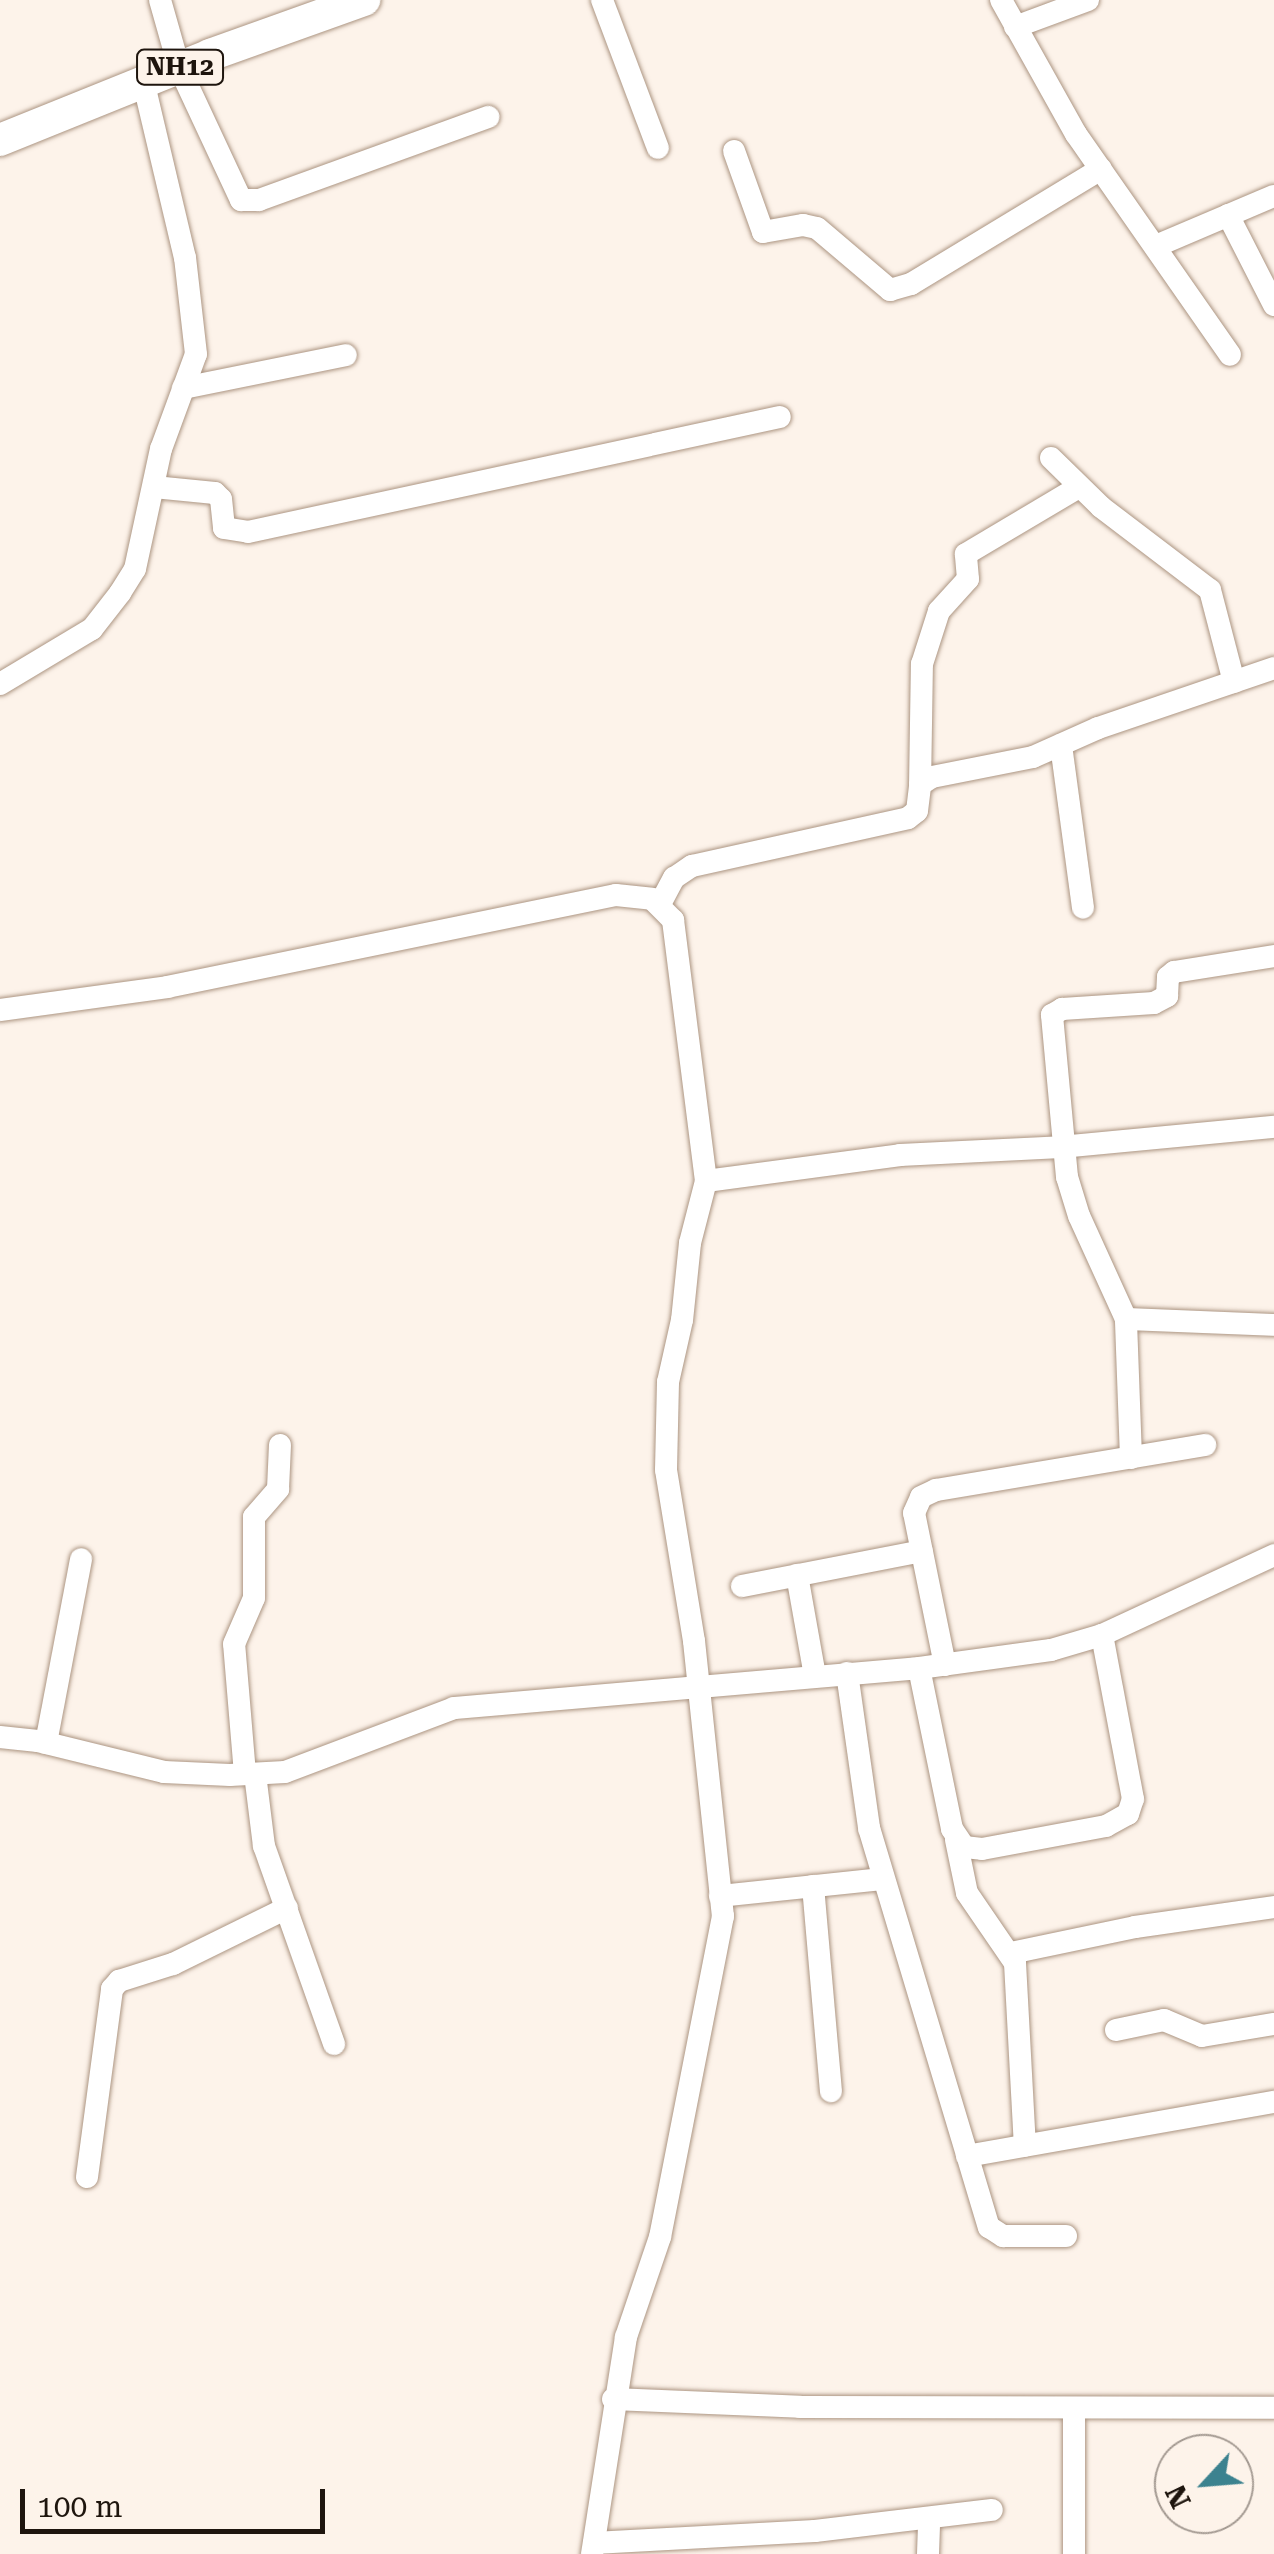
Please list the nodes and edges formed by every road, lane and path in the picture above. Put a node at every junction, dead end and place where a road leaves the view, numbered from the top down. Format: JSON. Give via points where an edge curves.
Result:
{"nodes":[{"id":1,"x":160,"y":0,"type":"edge"},
{"id":2,"x":364,"y":0,"type":"edge"},
{"id":3,"x":602,"y":0,"type":"edge"},
{"id":4,"x":1001,"y":0,"type":"edge"},
{"id":5,"x":1088,"y":0,"type":"edge"},
{"id":6,"x":1015,"y":27,"type":"junction"},
{"id":7,"x":180,"y":67,"type":"junction"},
{"id":8,"x":143,"y":81,"type":"junction"},
{"id":9,"x":488,"y":117,"type":"dead end"},
{"id":10,"x":0,"y":140,"type":"edge"},
{"id":11,"x":658,"y":148,"type":"dead end"},
{"id":12,"x":734,"y":152,"type":"dead end"},
{"id":13,"x":1101,"y":169,"type":"junction"},
{"id":14,"x":1274,"y":196,"type":"edge"},
{"id":15,"x":1228,"y":215,"type":"junction"},
{"id":16,"x":1156,"y":246,"type":"junction"},
{"id":17,"x":1274,"y":305,"type":"edge"},
{"id":18,"x":346,"y":355,"type":"dead end"},
{"id":19,"x":1230,"y":355,"type":"dead end"},
{"id":20,"x":182,"y":388,"type":"junction"},
{"id":21,"x":780,"y":417,"type":"dead end"},
{"id":22,"x":1050,"y":458,"type":"dead end"},
{"id":23,"x":154,"y":487,"type":"junction"},
{"id":24,"x":1079,"y":487,"type":"junction"},
{"id":25,"x":1274,"y":668,"type":"edge"},
{"id":26,"x":1234,"y":682,"type":"junction"},
{"id":27,"x":0,"y":684,"type":"edge"},
{"id":28,"x":1060,"y":745,"type":"junction"},
{"id":29,"x":920,"y":787,"type":"junction"},
{"id":30,"x":660,"y":904,"type":"junction"},
{"id":31,"x":1082,"y":908,"type":"dead end"},
{"id":32,"x":1274,"y":956,"type":"edge"},
{"id":33,"x":0,"y":1010,"type":"edge"},
{"id":34,"x":1274,"y":1127,"type":"edge"},
{"id":35,"x":1061,"y":1147,"type":"junction"},
{"id":36,"x":706,"y":1181,"type":"junction"},
{"id":37,"x":1126,"y":1319,"type":"junction"},
{"id":38,"x":1274,"y":1325,"type":"edge"},
{"id":39,"x":280,"y":1445,"type":"dead end"},
{"id":40,"x":1204,"y":1445,"type":"dead end"},
{"id":41,"x":1131,"y":1458,"type":"junction"},
{"id":42,"x":922,"y":1551,"type":"junction"},
{"id":43,"x":1274,"y":1556,"type":"edge"},
{"id":44,"x":81,"y":1558,"type":"dead end"},
{"id":45,"x":798,"y":1575,"type":"junction"},
{"id":46,"x":742,"y":1586,"type":"dead end"},
{"id":47,"x":1102,"y":1635,"type":"junction"},
{"id":48,"x":945,"y":1665,"type":"junction"},
{"id":49,"x":919,"y":1668,"type":"junction"},
{"id":50,"x":847,"y":1673,"type":"junction"},
{"id":51,"x":815,"y":1676,"type":"junction"},
{"id":52,"x":699,"y":1686,"type":"junction"},
{"id":53,"x":0,"y":1737,"type":"edge"},
{"id":54,"x":46,"y":1743,"type":"junction"},
{"id":55,"x":250,"y":1774,"type":"junction"},
{"id":56,"x":956,"y":1840,"type":"junction"},
{"id":57,"x":883,"y":1879,"type":"junction"},
{"id":58,"x":814,"y":1886,"type":"junction"},
{"id":59,"x":720,"y":1896,"type":"junction"},
{"id":60,"x":1274,"y":1907,"type":"edge"},
{"id":61,"x":287,"y":1908,"type":"junction"},
{"id":62,"x":1011,"y":1953,"type":"junction"},
{"id":63,"x":1274,"y":2024,"type":"edge"},
{"id":64,"x":1116,"y":2030,"type":"dead end"},
{"id":65,"x":334,"y":2044,"type":"dead end"},
{"id":66,"x":831,"y":2091,"type":"dead end"},
{"id":67,"x":1274,"y":2102,"type":"edge"},
{"id":68,"x":1025,"y":2146,"type":"junction"},
{"id":69,"x":967,"y":2156,"type":"junction"},
{"id":70,"x":87,"y":2178,"type":"dead end"},
{"id":71,"x":1066,"y":2236,"type":"dead end"},
{"id":72,"x":613,"y":2399,"type":"junction"},
{"id":73,"x":1074,"y":2408,"type":"junction"},
{"id":74,"x":1274,"y":2408,"type":"edge"},
{"id":75,"x":992,"y":2510,"type":"dead end"},
{"id":76,"x":930,"y":2518,"type":"junction"},
{"id":77,"x":814,"y":2542,"type":"edge"},
{"id":78,"x":593,"y":2548,"type":"edge"},
{"id":79,"x":928,"y":2554,"type":"edge"},
{"id":80,"x":1074,"y":2554,"type":"edge"}],
"edges":[{"from":1,"to":7,"type":"street"},
{"from":2,"to":7,"type":"highway","number":"NH12"},
{"from":3,"to":11,"type":"street"},
{"from":4,"to":6,"type":"street"},
{"from":5,"to":6,"type":"street"},
{"from":6,"to":13,"type":"street"},
{"from":7,"to":8,"type":"highway","number":"NH12"},
{"from":7,"to":9,"type":"street","via":[[235,193],[250,202]]},
{"from":8,"to":10,"type":"highway","number":"NH12"},
{"from":8,"to":20,"type":"street","via":[[193,302],[196,354]]},
{"from":12,"to":13,"type":"street","via":[[763,232],[817,228],[890,290],[911,284]]},
{"from":13,"to":16,"type":"street"},
{"from":14,"to":15,"type":"street"},
{"from":15,"to":16,"type":"street"},
{"from":15,"to":17,"type":"street"},
{"from":16,"to":19,"type":"street"},
{"from":18,"to":20,"type":"street"},
{"from":20,"to":23,"type":"street"},
{"from":21,"to":23,"type":"street","via":[[248,532],[228,532],[214,494]]},
{"from":22,"to":24,"type":"street"},
{"from":23,"to":27,"type":"street","via":[[134,569],[105,614]]},
{"from":24,"to":26,"type":"street","via":[[1210,590]]},
{"from":24,"to":29,"type":"street","via":[[966,554],[968,579],[940,611],[922,664]]},
{"from":25,"to":26,"type":"street"},
{"from":26,"to":28,"type":"street"},
{"from":28,"to":29,"type":"street","via":[[1033,757],[932,777]]},
{"from":28,"to":31,"type":"street"},
{"from":29,"to":30,"type":"street","via":[[917,811],[908,818],[700,863],[674,878]]},
{"from":30,"to":33,"type":"street","via":[[641,895],[616,895],[166,987]]},
{"from":30,"to":36,"type":"street","via":[[673,920],[680,953]]},
{"from":32,"to":35,"type":"street","via":[[1174,972],[1160,1001],[1056,1010],[1051,1036]]},
{"from":34,"to":35,"type":"street"},
{"from":35,"to":36,"type":"street","via":[[900,1154]]},
{"from":35,"to":37,"type":"street","via":[[1079,1216]]},
{"from":36,"to":52,"type":"street","via":[[690,1243],[665,1437]]},
{"from":37,"to":38,"type":"street"},
{"from":37,"to":41,"type":"street"},
{"from":39,"to":55,"type":"street","via":[[278,1489],[254,1517],[254,1598],[234,1644]]},
{"from":40,"to":41,"type":"street"},
{"from":41,"to":42,"type":"street","via":[[927,1492],[914,1513]]},
{"from":42,"to":45,"type":"street"},
{"from":42,"to":48,"type":"street"},
{"from":43,"to":47,"type":"street"},
{"from":44,"to":54,"type":"street"},
{"from":45,"to":46,"type":"street"},
{"from":45,"to":51,"type":"street"},
{"from":47,"to":48,"type":"street","via":[[1051,1650]]},
{"from":47,"to":56,"type":"street","via":[[1133,1799],[1128,1814],[1106,1826],[982,1849]]},
{"from":48,"to":49,"type":"street"},
{"from":49,"to":50,"type":"street"},
{"from":49,"to":56,"type":"street"},
{"from":50,"to":51,"type":"street"},
{"from":50,"to":57,"type":"street","via":[[868,1828]]},
{"from":51,"to":52,"type":"street"},
{"from":52,"to":55,"type":"street","via":[[454,1708],[285,1772]]},
{"from":52,"to":59,"type":"street"},
{"from":53,"to":54,"type":"street"},
{"from":54,"to":55,"type":"street","via":[[164,1772]]},
{"from":55,"to":61,"type":"street"},
{"from":56,"to":62,"type":"street","via":[[968,1893]]},
{"from":57,"to":58,"type":"street"},
{"from":57,"to":69,"type":"street"},
{"from":58,"to":59,"type":"street"},
{"from":58,"to":66,"type":"street"},
{"from":59,"to":72,"type":"street","via":[[722,1934],[660,2237]]},
{"from":60,"to":62,"type":"street","via":[[1134,1926]]},
{"from":61,"to":65,"type":"street"},
{"from":61,"to":70,"type":"street","via":[[112,1989]]},
{"from":62,"to":68,"type":"street","via":[[1020,2007]]},
{"from":63,"to":64,"type":"street","via":[[1202,2036],[1164,2020]]},
{"from":67,"to":68,"type":"street"},
{"from":68,"to":69,"type":"street"},
{"from":69,"to":71,"type":"street","via":[[994,2233]]},
{"from":72,"to":73,"type":"street"},
{"from":72,"to":78,"type":"street"},
{"from":73,"to":74,"type":"street"},
{"from":73,"to":80,"type":"street"},
{"from":75,"to":76,"type":"street"},
{"from":76,"to":77,"type":"street"},
{"from":76,"to":79,"type":"street"},
{"from":77,"to":78,"type":"street"}]}
